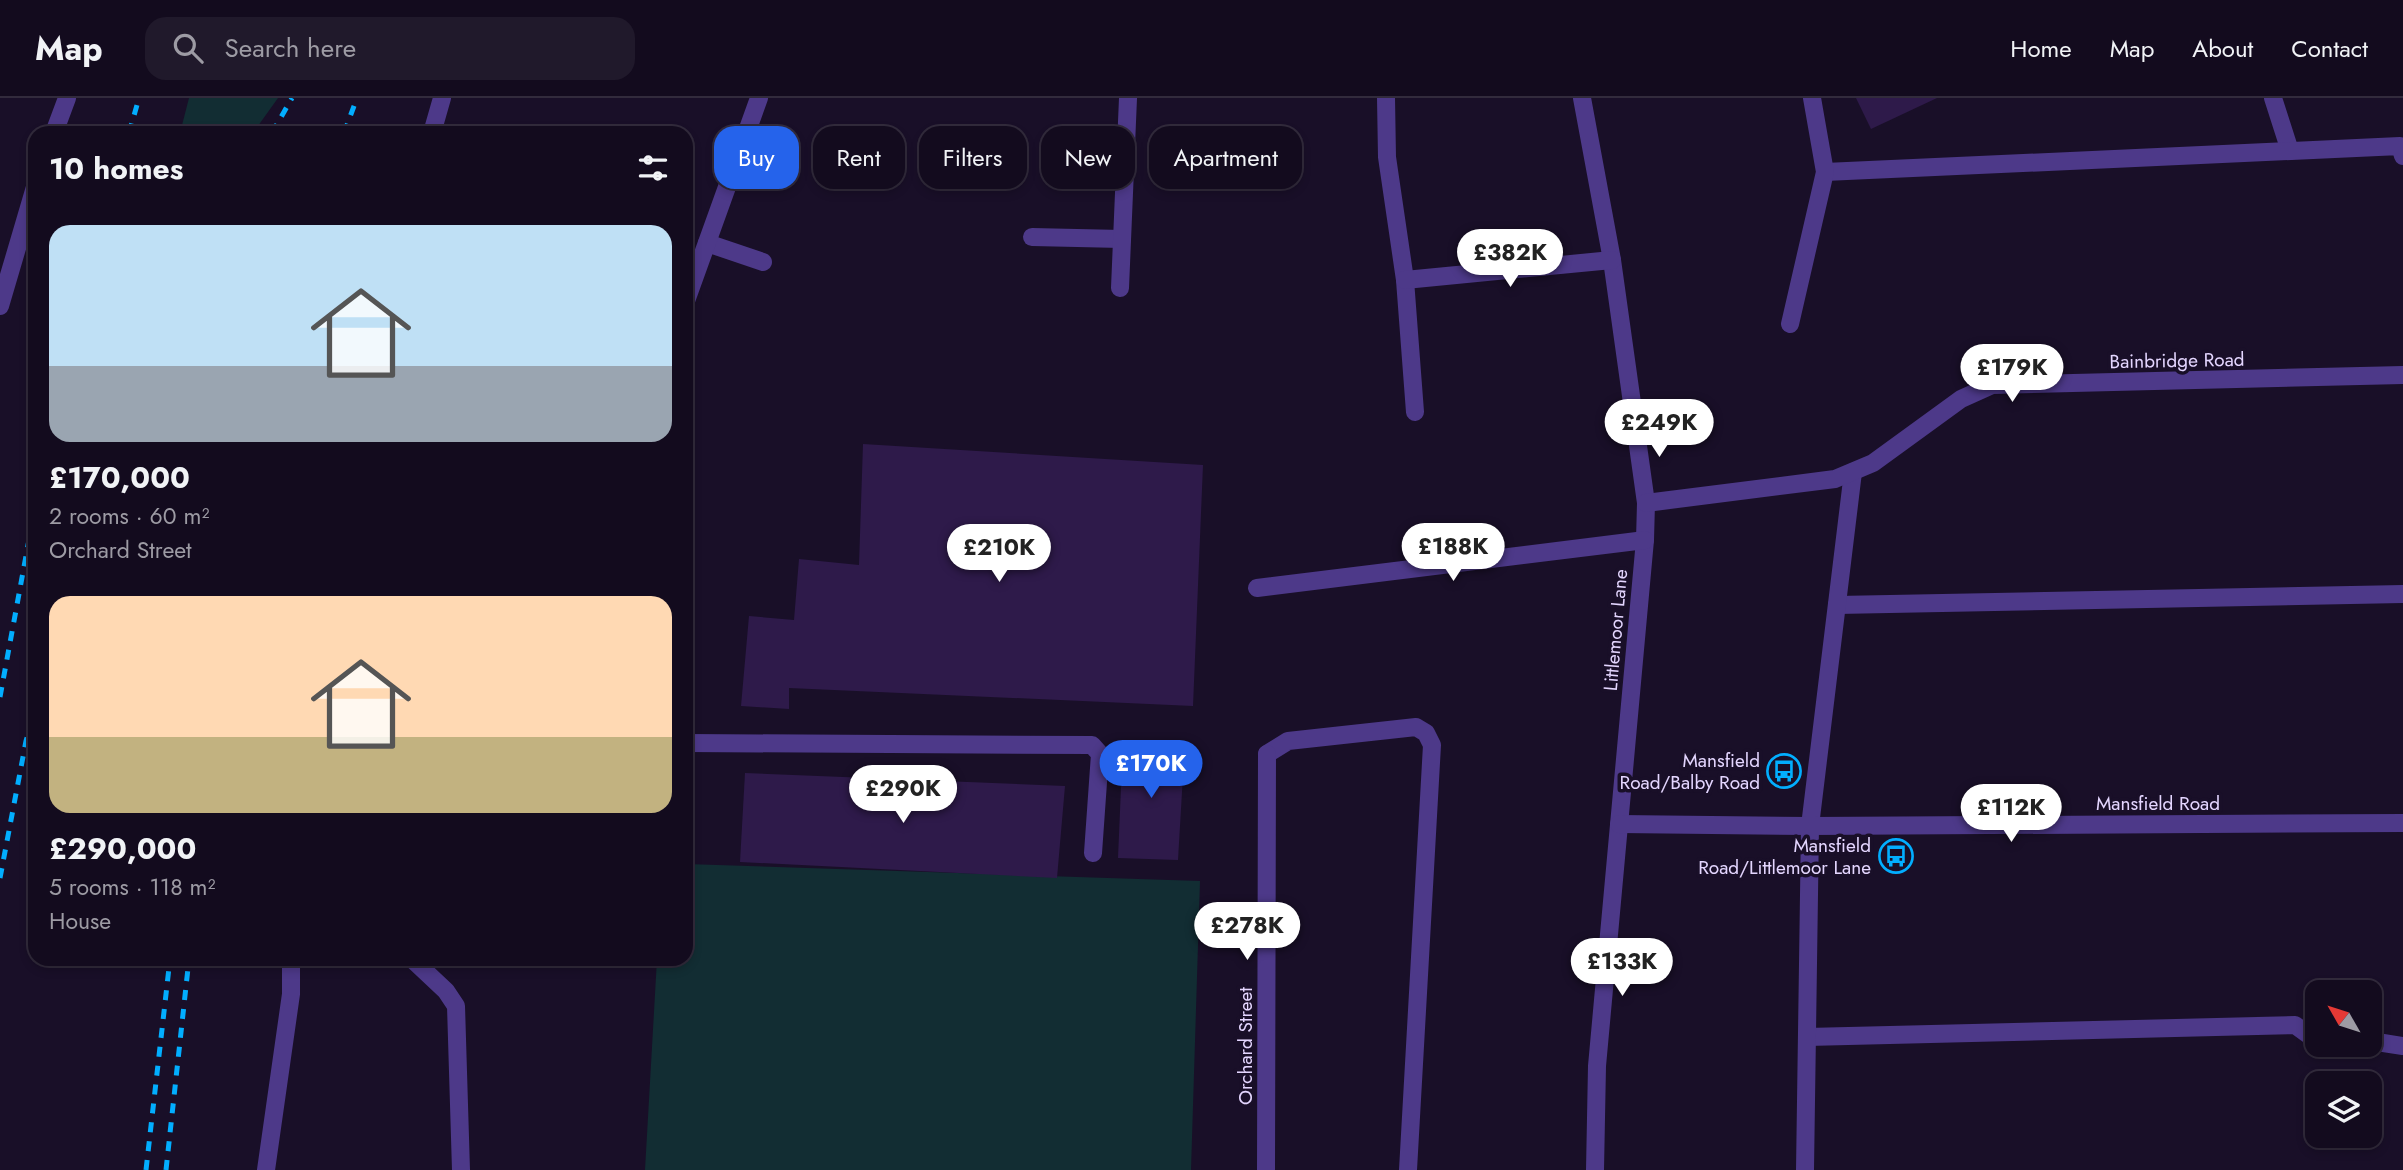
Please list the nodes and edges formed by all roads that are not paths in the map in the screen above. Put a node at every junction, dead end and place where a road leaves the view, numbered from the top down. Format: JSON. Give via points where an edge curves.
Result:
{"nodes":[{"id":1,"x":67,"y":98,"type":"edge"},
{"id":2,"x":442,"y":98,"type":"edge"},
{"id":3,"x":759,"y":98,"type":"edge"},
{"id":4,"x":1128,"y":98,"type":"edge"},
{"id":5,"x":1386,"y":98,"type":"edge"},
{"id":6,"x":1582,"y":98,"type":"edge"},
{"id":7,"x":1812,"y":98,"type":"edge"},
{"id":8,"x":2273,"y":98,"type":"edge"},
{"id":9,"x":57,"y":126,"type":"edge"},
{"id":10,"x":434,"y":126,"type":"edge"},
{"id":11,"x":2290,"y":151,"type":"junction"},
{"id":12,"x":2403,"y":156,"type":"edge"},
{"id":13,"x":1825,"y":172,"type":"junction"},
{"id":14,"x":28,"y":211,"type":"edge"},
{"id":15,"x":1032,"y":237,"type":"dead end"},
{"id":16,"x":1122,"y":239,"type":"junction"},
{"id":17,"x":706,"y":243,"type":"junction"},
{"id":18,"x":1612,"y":260,"type":"junction"},
{"id":19,"x":762,"y":262,"type":"dead end"},
{"id":20,"x":1405,"y":280,"type":"junction"},
{"id":21,"x":693,"y":281,"type":"edge"},
{"id":22,"x":1120,"y":288,"type":"dead end"},
{"id":23,"x":0,"y":306,"type":"edge"},
{"id":24,"x":1790,"y":324,"type":"dead end"},
{"id":25,"x":2403,"y":375,"type":"edge"},
{"id":26,"x":1415,"y":412,"type":"dead end"},
{"id":27,"x":1853,"y":472,"type":"junction"},
{"id":28,"x":1646,"y":503,"type":"junction"},
{"id":29,"x":1644,"y":540,"type":"junction"},
{"id":30,"x":1256,"y":588,"type":"dead end"},
{"id":31,"x":2403,"y":594,"type":"edge"},
{"id":32,"x":1837,"y":605,"type":"junction"},
{"id":33,"x":693,"y":743,"type":"edge"},
{"id":34,"x":2403,"y":823,"type":"edge"},
{"id":35,"x":1619,"y":824,"type":"junction"},
{"id":36,"x":1810,"y":826,"type":"junction"},
{"id":37,"x":1093,"y":853,"type":"dead end"},
{"id":38,"x":291,"y":966,"type":"edge"},
{"id":39,"x":419,"y":966,"type":"edge"},
{"id":40,"x":2305,"y":1032,"type":"edge"},
{"id":41,"x":1807,"y":1037,"type":"junction"},
{"id":42,"x":2382,"y":1045,"type":"edge"},
{"id":43,"x":2403,"y":1046,"type":"edge"},
{"id":44,"x":266,"y":1170,"type":"edge"},
{"id":45,"x":461,"y":1170,"type":"edge"},
{"id":46,"x":1266,"y":1170,"type":"edge"},
{"id":47,"x":1408,"y":1170,"type":"edge"},
{"id":48,"x":1595,"y":1170,"type":"edge"},
{"id":49,"x":1805,"y":1170,"type":"edge"}],
"edges":[{"from":1,"to":9,"type":"street"},
{"from":2,"to":10,"type":"street"},
{"from":3,"to":17,"type":"street"},
{"from":4,"to":16,"type":"street"},
{"from":5,"to":20,"type":"street","via":[[1387,157]]},
{"from":6,"to":18,"type":"street","name":"Littlemoor Lane"},
{"from":7,"to":13,"type":"street"},
{"from":8,"to":11,"type":"street"},
{"from":11,"to":12,"type":"street","via":[[2400,146]]},
{"from":11,"to":13,"type":"street"},
{"from":13,"to":24,"type":"street"},
{"from":14,"to":23,"type":"street"},
{"from":15,"to":16,"type":"street"},
{"from":16,"to":22,"type":"street"},
{"from":17,"to":19,"type":"street"},
{"from":17,"to":21,"type":"street"},
{"from":18,"to":20,"type":"street"},
{"from":18,"to":28,"type":"street","name":"Littlemoor Lane"},
{"from":20,"to":26,"type":"street"},
{"from":25,"to":27,"type":"street","name":"Bainbridge Road","via":[[1992,385],[1961,399],[1873,463]]},
{"from":27,"to":28,"type":"street","name":"Bainbridge Road","via":[[1835,479]]},
{"from":27,"to":32,"type":"street"},
{"from":28,"to":29,"type":"street","name":"Littlemoor Lane"},
{"from":29,"to":30,"type":"street"},
{"from":29,"to":35,"type":"street","name":"Littlemoor Lane"},
{"from":31,"to":32,"type":"street"},
{"from":32,"to":36,"type":"street"},
{"from":33,"to":37,"type":"street","via":[[1092,745],[1100,754]]},
{"from":34,"to":36,"type":"street","name":"Mansfield Road"},
{"from":35,"to":36,"type":"street","name":"Mansfield Road"},
{"from":35,"to":48,"type":"street","name":"Littlemoor Lane","via":[[1597,1066]]},
{"from":36,"to":41,"type":"street"},
{"from":38,"to":44,"type":"street"},
{"from":39,"to":45,"type":"street","via":[[456,1006]]},
{"from":40,"to":41,"type":"street","via":[[2295,1025]]},
{"from":41,"to":49,"type":"street"},
{"from":42,"to":43,"type":"street"},
{"from":46,"to":47,"type":"street","name":"Orchard Street","via":[[1267,754],[1288,741],[1416,727],[1432,745]]}]}
